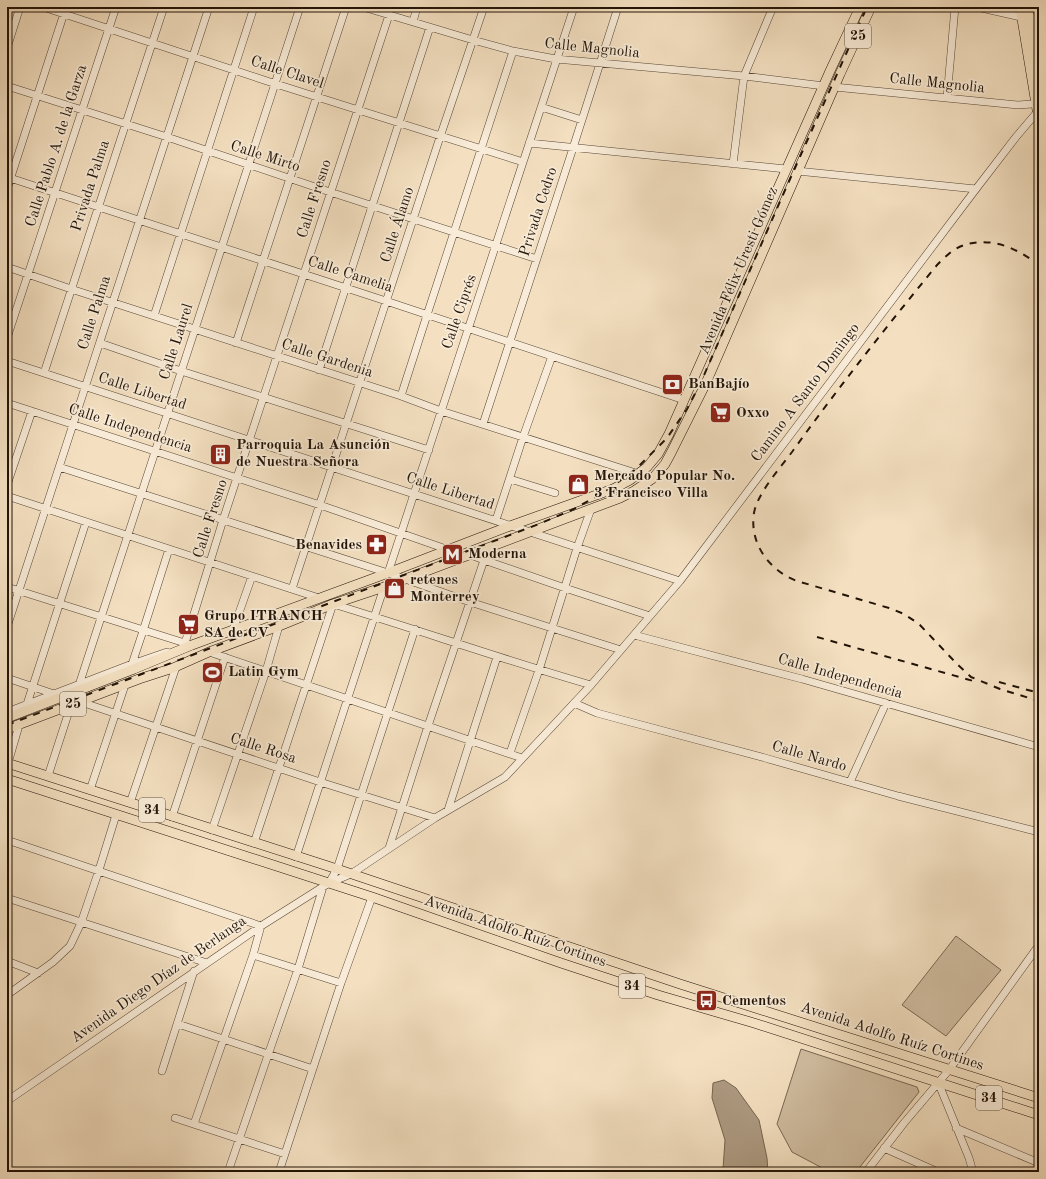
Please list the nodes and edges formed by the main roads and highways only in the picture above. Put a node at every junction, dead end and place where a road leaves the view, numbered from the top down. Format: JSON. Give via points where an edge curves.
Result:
{"nodes":[{"id":1,"x":860,"y":7,"type":"edge"},
{"id":2,"x":871,"y":7,"type":"edge"},
{"id":3,"x":1020,"y":7,"type":"edge"},
{"id":4,"x":1028,"y":7,"type":"edge"},
{"id":5,"x":1030,"y":18,"type":"edge"},
{"id":6,"x":1039,"y":74,"type":"edge"},
{"id":7,"x":1038,"y":108,"type":"edge"},
{"id":8,"x":1039,"y":122,"type":"edge"},
{"id":9,"x":7,"y":718,"type":"edge"},
{"id":10,"x":7,"y":730,"type":"edge"},
{"id":11,"x":7,"y":763,"type":"edge"},
{"id":12,"x":7,"y":778,"type":"edge"},
{"id":13,"x":1039,"y":1098,"type":"edge"},
{"id":14,"x":1039,"y":1115,"type":"edge"}],
"edges":[{"from":1,"to":9,"type":"main road","name":"Avenida Félix Uresti Gómez","number":"25","via":[[663,446],[639,474],[613,489],[233,630],[188,644],[177,651],[133,666]]},
{"from":2,"to":10,"type":"main road","name":"Avenida Félix Uresti Gómez","number":"25","via":[[706,383],[665,464],[652,479],[620,498],[333,604]]},
{"from":3,"to":5,"type":"main road"},
{"from":4,"to":5,"type":"main road"},
{"from":5,"to":6,"type":"main road"},
{"from":5,"to":7,"type":"main road"},
{"from":7,"to":8,"type":"main road"},
{"from":11,"to":13,"type":"main road","name":"Avenida Adolfo Ruíz Cortines","number":"34","via":[[337,869],[680,984]]},
{"from":12,"to":14,"type":"main road","name":"Avenida Adolfo Ruíz Cortines","number":"34","via":[[326,885],[372,897],[575,968]]}]}
